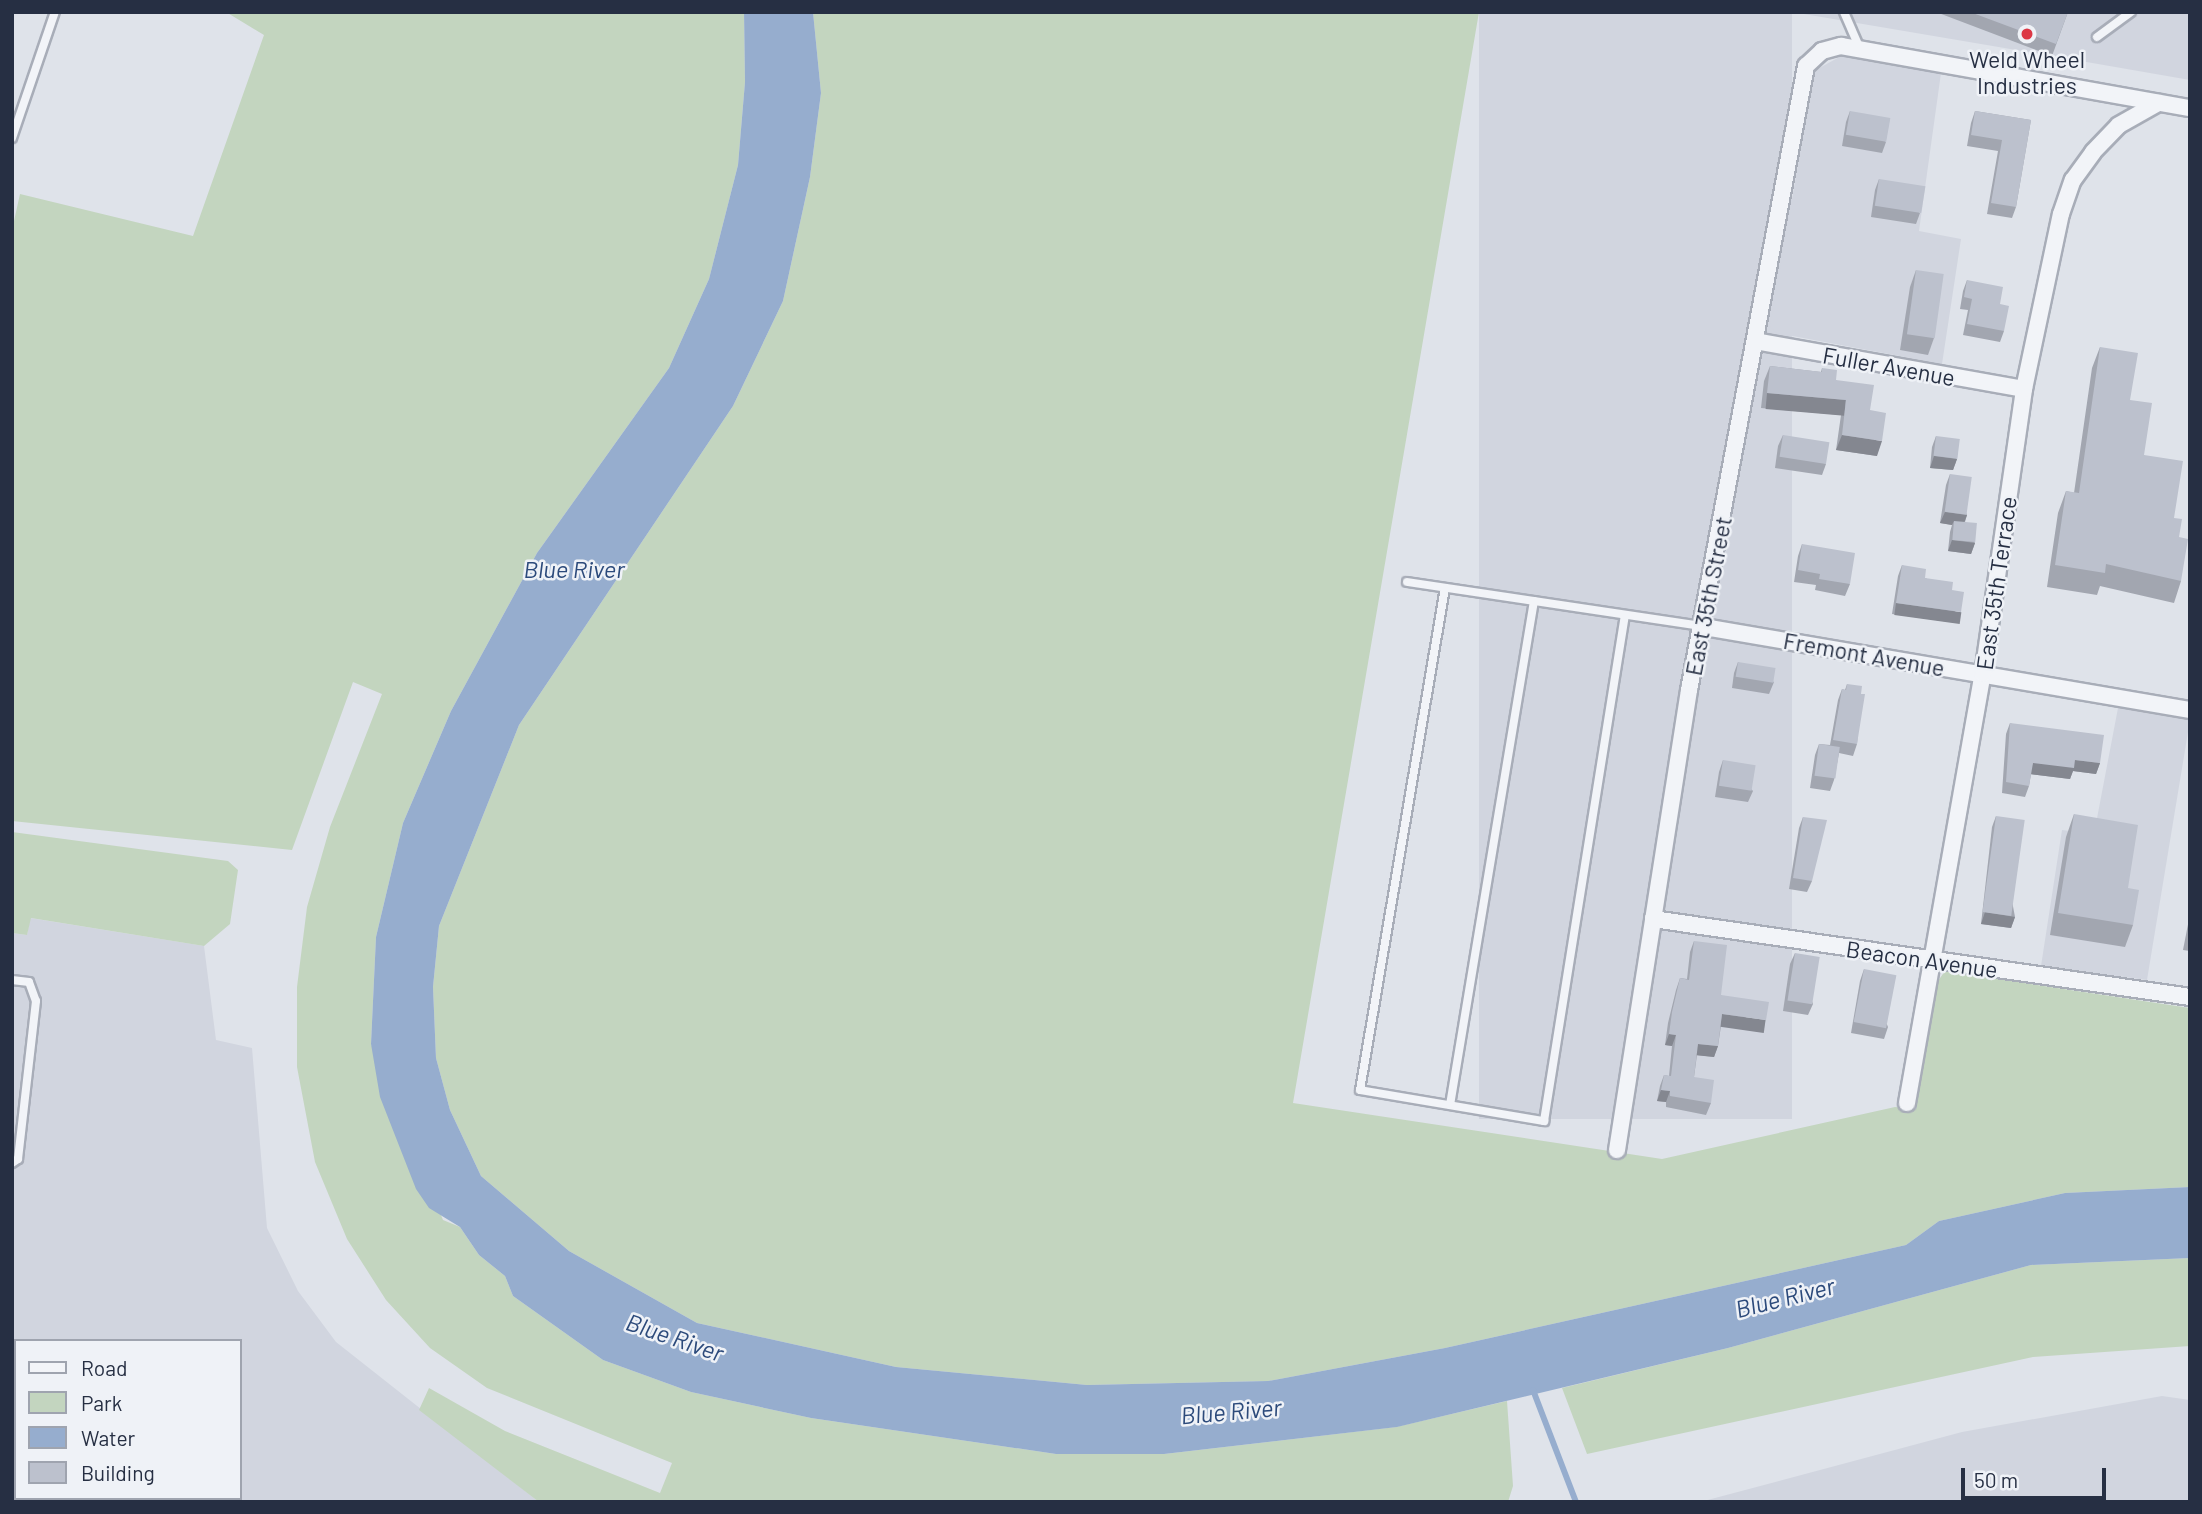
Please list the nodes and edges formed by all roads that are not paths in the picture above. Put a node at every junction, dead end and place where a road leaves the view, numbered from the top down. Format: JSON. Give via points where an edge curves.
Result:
{"nodes":[{"id":1,"x":55,"y":12,"type":"edge"},
{"id":2,"x":1844,"y":12,"type":"edge"},
{"id":3,"x":2131,"y":12,"type":"edge"},
{"id":4,"x":2097,"y":37,"type":"dead end"},
{"id":5,"x":1860,"y":49,"type":"junction"},
{"id":6,"x":2158,"y":103,"type":"junction"},
{"id":7,"x":2190,"y":108,"type":"edge"},
{"id":8,"x":12,"y":138,"type":"edge"},
{"id":9,"x":1755,"y":341,"type":"junction"},
{"id":10,"x":2024,"y":389,"type":"junction"},
{"id":11,"x":1407,"y":582,"type":"dead end"},
{"id":12,"x":1445,"y":588,"type":"junction"},
{"id":13,"x":1534,"y":601,"type":"junction"},
{"id":14,"x":1626,"y":615,"type":"junction"},
{"id":15,"x":1704,"y":627,"type":"junction"},
{"id":16,"x":1983,"y":674,"type":"junction"},
{"id":17,"x":2190,"y":710,"type":"edge"},
{"id":18,"x":1653,"y":919,"type":"junction"},
{"id":19,"x":1931,"y":960,"type":"junction"},
{"id":20,"x":12,"y":980,"type":"edge"},
{"id":21,"x":2190,"y":997,"type":"edge"},
{"id":22,"x":1907,"y":1103,"type":"dead end"},
{"id":23,"x":1450,"y":1105,"type":"junction"},
{"id":24,"x":1617,"y":1150,"type":"dead end"},
{"id":25,"x":12,"y":1163,"type":"edge"}],
"edges":[{"from":1,"to":8,"type":"lane"},
{"from":2,"to":5,"type":"lane"},
{"from":3,"to":4,"type":"lane"},
{"from":5,"to":6,"type":"street"},
{"from":5,"to":9,"type":"street","name":"East 35th Street","via":[[1840,46],[1822,51],[1806,66]]},
{"from":6,"to":7,"type":"street"},
{"from":6,"to":10,"type":"street","name":"East 35th Terrace","via":[[2119,125],[2073,180]]},
{"from":9,"to":10,"type":"street","name":"Fuller Avenue"},
{"from":9,"to":15,"type":"street","name":"East 35th Street"},
{"from":10,"to":16,"type":"street","name":"East 35th Terrace"},
{"from":11,"to":12,"type":"lane"},
{"from":12,"to":13,"type":"lane"},
{"from":12,"to":23,"type":"lane","via":[[1360,1090]]},
{"from":13,"to":14,"type":"lane"},
{"from":13,"to":23,"type":"lane"},
{"from":14,"to":15,"type":"lane"},
{"from":14,"to":23,"type":"lane","via":[[1544,1121]]},
{"from":15,"to":16,"type":"street","name":"Fremont Avenue"},
{"from":15,"to":18,"type":"street","name":"East 35th Street","via":[[1689,690]]},
{"from":16,"to":17,"type":"street","name":"Fremont Avenue"},
{"from":16,"to":19,"type":"street","name":"East 35th Terrace"},
{"from":18,"to":19,"type":"street","name":"Beacon Avenue"},
{"from":18,"to":24,"type":"street","name":"East 35th Street"},
{"from":19,"to":21,"type":"street","name":"Beacon Avenue"},
{"from":19,"to":22,"type":"street","name":"East 35th Terrace"},
{"from":20,"to":25,"type":"lane","via":[[29,982],[36,1001],[18,1159]]}]}
